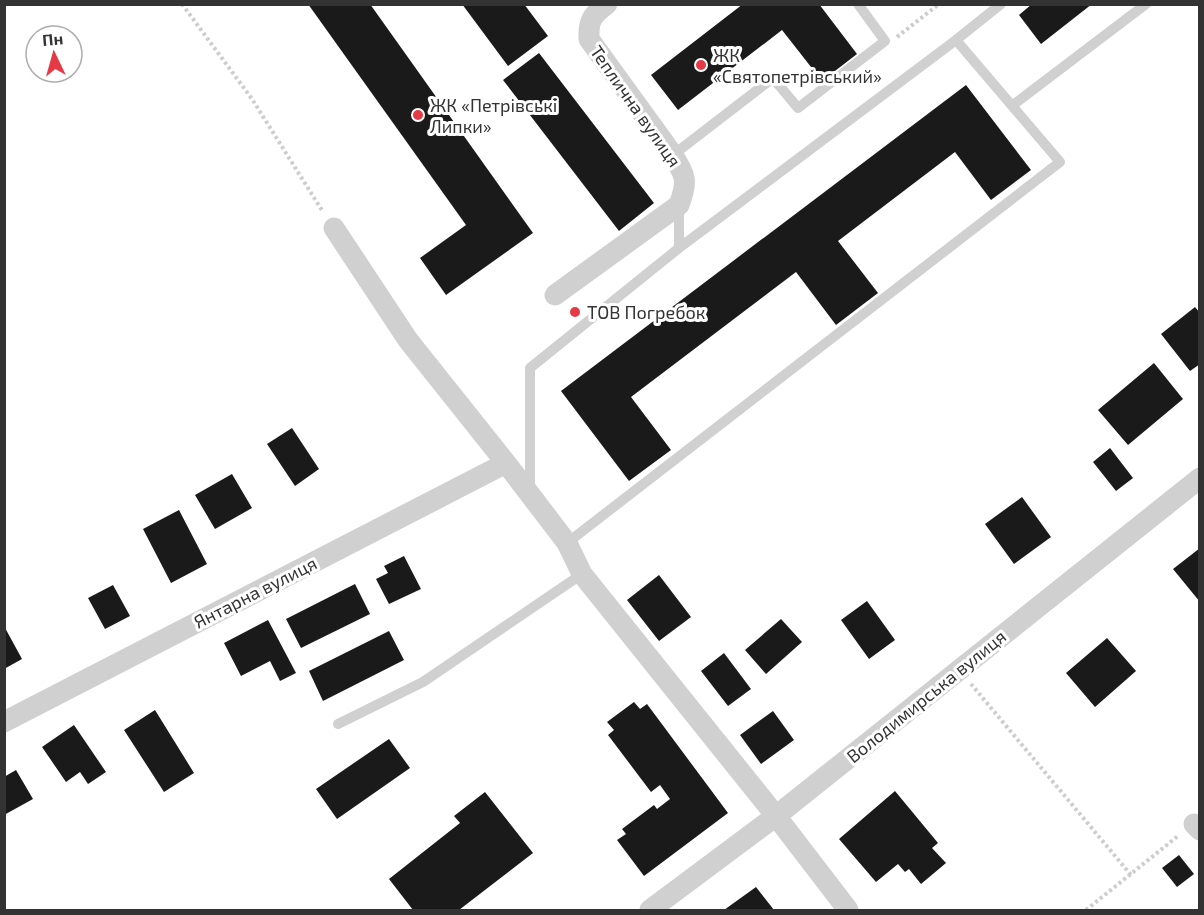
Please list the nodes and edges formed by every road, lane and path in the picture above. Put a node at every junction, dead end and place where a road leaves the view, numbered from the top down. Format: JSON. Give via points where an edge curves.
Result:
{"nodes":[{"id":1,"x":182,"y":4,"type":"edge"},
{"id":2,"x":607,"y":4,"type":"edge"},
{"id":3,"x":858,"y":4,"type":"edge"},
{"id":4,"x":939,"y":4,"type":"edge"},
{"id":5,"x":1001,"y":4,"type":"edge"},
{"id":6,"x":1146,"y":4,"type":"edge"},
{"id":7,"x":956,"y":40,"type":"junction"},
{"id":8,"x":885,"y":41,"type":"junction"},
{"id":9,"x":1013,"y":105,"type":"junction"},
{"id":10,"x":673,"y":155,"type":"junction"},
{"id":11,"x":679,"y":205,"type":"junction"},
{"id":12,"x":334,"y":228,"type":"joint"},
{"id":13,"x":679,"y":248,"type":"junction"},
{"id":14,"x":555,"y":295,"type":"dead end"},
{"id":15,"x":506,"y":463,"type":"junction"},
{"id":16,"x":1200,"y":478,"type":"edge"},
{"id":17,"x":530,"y":494,"type":"junction"},
{"id":18,"x":567,"y":543,"type":"junction"},
{"id":19,"x":582,"y":574,"type":"junction"},
{"id":20,"x":959,"y":670,"type":"junction"},
{"id":21,"x":4,"y":722,"type":"edge"},
{"id":22,"x":338,"y":724,"type":"dead end"},
{"id":23,"x":776,"y":816,"type":"junction"},
{"id":24,"x":1197,"y":827,"type":"edge"},
{"id":25,"x":1131,"y":874,"type":"junction"},
{"id":26,"x":650,"y":910,"type":"edge"},
{"id":27,"x":848,"y":910,"type":"edge"},
{"id":28,"x":1086,"y":910,"type":"edge"}],
"edges":[{"from":1,"to":12,"type":"path","via":[[252,99]]},
{"from":2,"to":10,"type":"street","name":"Теплична вулиця","via":[[588,25],[589,39]]},
{"from":3,"to":8,"type":"lane"},
{"from":4,"to":8,"type":"path","via":[[899,36]]},
{"from":5,"to":7,"type":"lane"},
{"from":6,"to":9,"type":"lane"},
{"from":7,"to":9,"type":"lane"},
{"from":7,"to":13,"type":"lane"},
{"from":8,"to":10,"type":"lane","via":[[798,108],[773,78]]},
{"from":9,"to":18,"type":"lane","via":[[1060,162]]},
{"from":10,"to":11,"type":"street","name":"Теплична вулиця","via":[[683,172],[685,188]]},
{"from":11,"to":13,"type":"lane"},
{"from":11,"to":14,"type":"street"},
{"from":12,"to":15,"type":"street","via":[[408,340]]},
{"from":13,"to":17,"type":"lane","via":[[530,368]]},
{"from":15,"to":17,"type":"street"},
{"from":15,"to":21,"type":"street","name":"Янтарна вулиця"},
{"from":16,"to":20,"type":"street","name":"Володимирська вулиця"},
{"from":17,"to":18,"type":"street"},
{"from":18,"to":19,"type":"street"},
{"from":19,"to":22,"type":"lane","via":[[423,682]]},
{"from":19,"to":23,"type":"street"},
{"from":20,"to":23,"type":"street","name":"Володимирська вулиця"},
{"from":20,"to":25,"type":"path"},
{"from":23,"to":26,"type":"street","name":"Володимирська вулиця"},
{"from":23,"to":27,"type":"street"},
{"from":24,"to":25,"type":"path"},
{"from":25,"to":28,"type":"path"}]}
